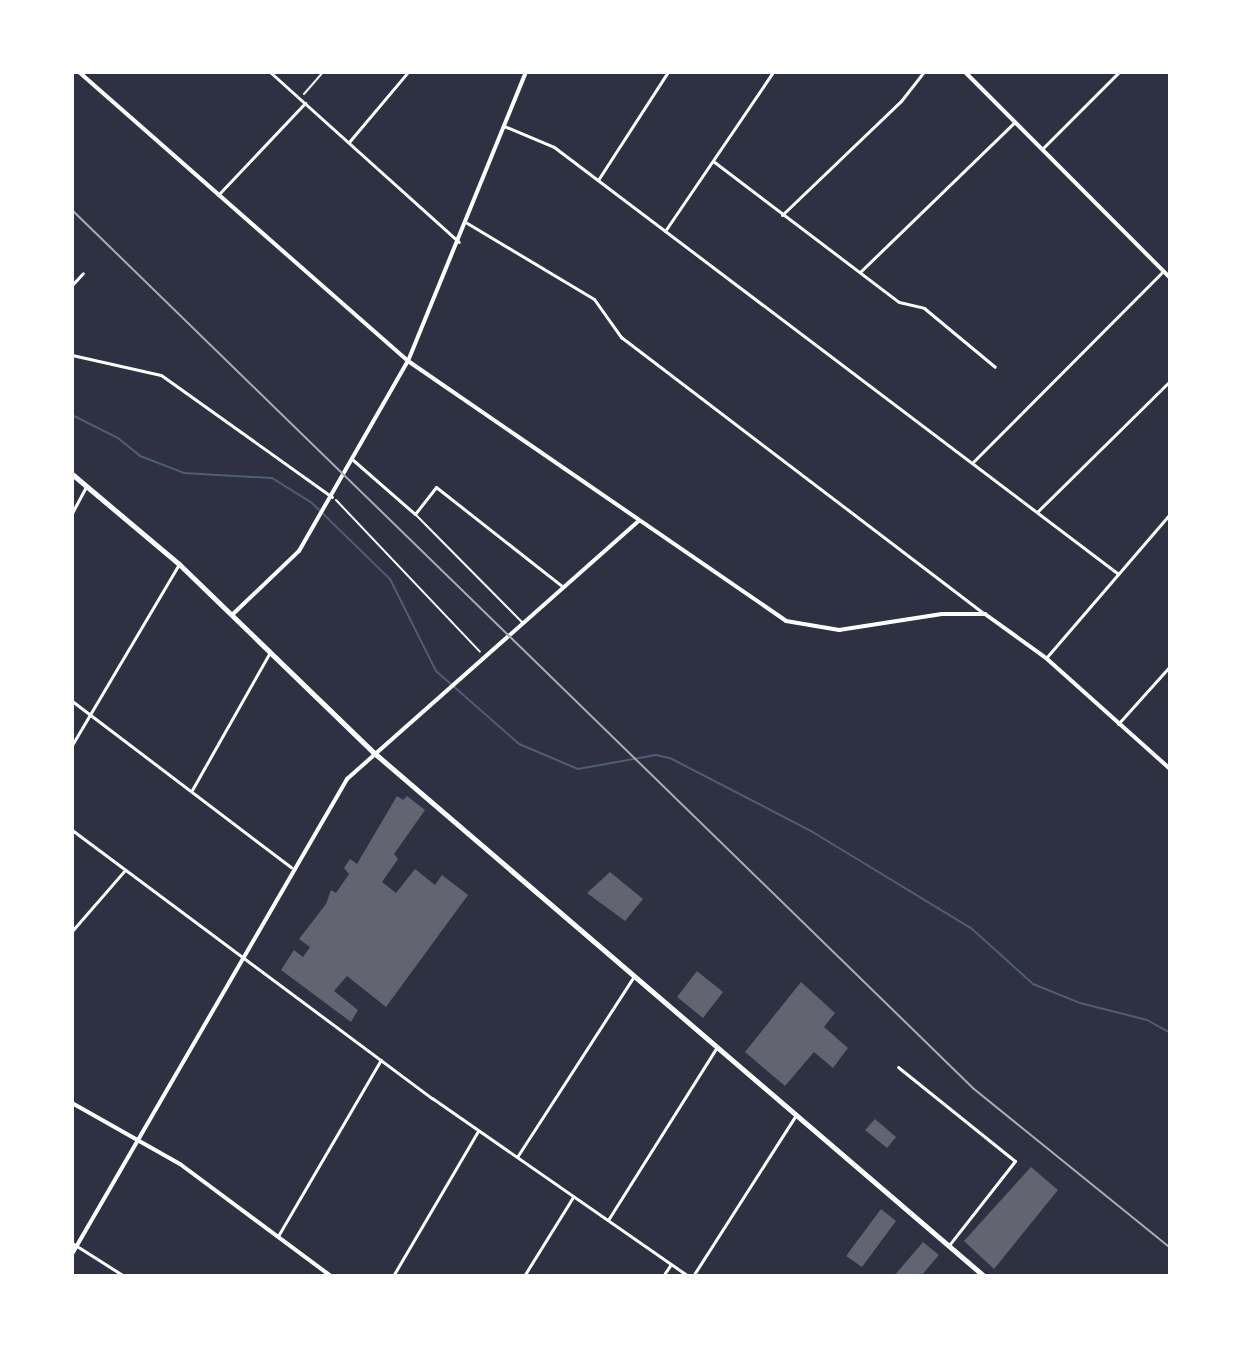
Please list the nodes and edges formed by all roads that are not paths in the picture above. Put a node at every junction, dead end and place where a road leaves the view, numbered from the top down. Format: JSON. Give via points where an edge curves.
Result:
{"nodes":[{"id":1,"x":79,"y":72,"type":"edge"},
{"id":2,"x":270,"y":72,"type":"edge"},
{"id":3,"x":408,"y":72,"type":"edge"},
{"id":4,"x":526,"y":72,"type":"edge"},
{"id":5,"x":668,"y":72,"type":"edge"},
{"id":6,"x":773,"y":72,"type":"edge"},
{"id":7,"x":924,"y":72,"type":"edge"},
{"id":8,"x":965,"y":72,"type":"edge"},
{"id":9,"x":1119,"y":72,"type":"edge"},
{"id":10,"x":305,"y":103,"type":"junction"},
{"id":11,"x":1015,"y":122,"type":"junction"},
{"id":12,"x":503,"y":125,"type":"junction"},
{"id":13,"x":349,"y":142,"type":"junction"},
{"id":14,"x":1042,"y":149,"type":"junction"},
{"id":15,"x":713,"y":161,"type":"junction"},
{"id":16,"x":598,"y":180,"type":"junction"},
{"id":17,"x":218,"y":195,"type":"junction"},
{"id":18,"x":782,"y":215,"type":"junction"},
{"id":19,"x":467,"y":223,"type":"junction"},
{"id":20,"x":665,"y":232,"type":"junction"},
{"id":21,"x":459,"y":242,"type":"junction"},
{"id":22,"x":1163,"y":271,"type":"junction"},
{"id":23,"x":860,"y":272,"type":"junction"},
{"id":24,"x":83,"y":273,"type":"dead end"},
{"id":25,"x":1170,"y":278,"type":"edge"},
{"id":26,"x":72,"y":285,"type":"edge"},
{"id":27,"x":72,"y":355,"type":"edge"},
{"id":28,"x":408,"y":361,"type":"junction"},
{"id":29,"x":995,"y":367,"type":"dead end"},
{"id":30,"x":1170,"y":381,"type":"edge"},
{"id":31,"x":353,"y":460,"type":"junction"},
{"id":32,"x":972,"y":463,"type":"junction"},
{"id":33,"x":72,"y":474,"type":"edge"},
{"id":34,"x":86,"y":487,"type":"junction"},
{"id":35,"x":332,"y":497,"type":"junction"},
{"id":36,"x":1037,"y":512,"type":"junction"},
{"id":37,"x":72,"y":513,"type":"edge"},
{"id":38,"x":415,"y":514,"type":"junction"},
{"id":39,"x":1170,"y":514,"type":"edge"},
{"id":40,"x":639,"y":521,"type":"junction"},
{"id":41,"x":179,"y":564,"type":"junction"},
{"id":42,"x":1117,"y":573,"type":"junction"},
{"id":43,"x":563,"y":587,"type":"junction"},
{"id":44,"x":233,"y":614,"type":"junction"},
{"id":45,"x":985,"y":614,"type":"junction"},
{"id":46,"x":524,"y":624,"type":"junction"},
{"id":47,"x":271,"y":651,"type":"junction"},
{"id":48,"x":1046,"y":658,"type":"junction"},
{"id":49,"x":1170,"y":666,"type":"edge"},
{"id":50,"x":72,"y":701,"type":"edge"},
{"id":51,"x":93,"y":717,"type":"junction"},
{"id":52,"x":1118,"y":724,"type":"junction"},
{"id":53,"x":72,"y":745,"type":"edge"},
{"id":54,"x":373,"y":752,"type":"junction"},
{"id":55,"x":1170,"y":769,"type":"edge"},
{"id":56,"x":192,"y":791,"type":"junction"},
{"id":57,"x":72,"y":830,"type":"edge"},
{"id":58,"x":291,"y":867,"type":"junction"},
{"id":59,"x":125,"y":870,"type":"junction"},
{"id":60,"x":72,"y":931,"type":"edge"},
{"id":61,"x":242,"y":957,"type":"junction"},
{"id":62,"x":634,"y":976,"type":"junction"},
{"id":63,"x":717,"y":1047,"type":"junction"},
{"id":64,"x":381,"y":1060,"type":"junction"},
{"id":65,"x":898,"y":1067,"type":"dead end"},
{"id":66,"x":72,"y":1103,"type":"edge"},
{"id":67,"x":796,"y":1115,"type":"junction"},
{"id":68,"x":478,"y":1131,"type":"junction"},
{"id":69,"x":139,"y":1140,"type":"junction"},
{"id":70,"x":517,"y":1158,"type":"junction"},
{"id":71,"x":573,"y":1197,"type":"junction"},
{"id":72,"x":608,"y":1220,"type":"junction"},
{"id":73,"x":278,"y":1236,"type":"junction"},
{"id":74,"x":74,"y":1244,"type":"edge"},
{"id":75,"x":948,"y":1247,"type":"junction"},
{"id":76,"x":72,"y":1254,"type":"edge"},
{"id":77,"x":671,"y":1264,"type":"junction"},
{"id":78,"x":124,"y":1276,"type":"edge"},
{"id":79,"x":331,"y":1276,"type":"edge"},
{"id":80,"x":393,"y":1276,"type":"edge"},
{"id":81,"x":524,"y":1276,"type":"edge"},
{"id":82,"x":663,"y":1276,"type":"edge"},
{"id":83,"x":690,"y":1276,"type":"edge"},
{"id":84,"x":984,"y":1276,"type":"edge"}],
"edges":[{"from":1,"to":17,"type":"street"},
{"from":2,"to":10,"type":"street"},
{"from":3,"to":13,"type":"street"},
{"from":4,"to":12,"type":"street"},
{"from":5,"to":16,"type":"street"},
{"from":6,"to":15,"type":"street"},
{"from":7,"to":18,"type":"street","via":[[901,101]]},
{"from":8,"to":11,"type":"street"},
{"from":9,"to":14,"type":"street"},
{"from":10,"to":13,"type":"street"},
{"from":10,"to":17,"type":"street"},
{"from":11,"to":14,"type":"street"},
{"from":11,"to":23,"type":"street"},
{"from":12,"to":16,"type":"street","via":[[554,147]]},
{"from":12,"to":19,"type":"street"},
{"from":13,"to":21,"type":"street"},
{"from":14,"to":22,"type":"street"},
{"from":15,"to":18,"type":"street"},
{"from":15,"to":20,"type":"street"},
{"from":16,"to":20,"type":"street"},
{"from":17,"to":28,"type":"street"},
{"from":18,"to":23,"type":"street"},
{"from":19,"to":21,"type":"street"},
{"from":19,"to":45,"type":"street","via":[[594,299],[621,337]]},
{"from":20,"to":32,"type":"street"},
{"from":21,"to":28,"type":"street"},
{"from":22,"to":25,"type":"street"},
{"from":22,"to":32,"type":"street"},
{"from":23,"to":29,"type":"street","via":[[899,302],[924,308]]},
{"from":24,"to":26,"type":"street"},
{"from":27,"to":35,"type":"street","via":[[161,375]]},
{"from":28,"to":31,"type":"street"},
{"from":28,"to":40,"type":"street"},
{"from":30,"to":36,"type":"street"},
{"from":31,"to":35,"type":"street"},
{"from":31,"to":38,"type":"street"},
{"from":32,"to":36,"type":"street"},
{"from":33,"to":34,"type":"main road"},
{"from":34,"to":37,"type":"street"},
{"from":34,"to":41,"type":"main road"},
{"from":35,"to":44,"type":"street","via":[[295,557]]},
{"from":36,"to":42,"type":"street"},
{"from":38,"to":43,"type":"street","via":[[436,487]]},
{"from":38,"to":46,"type":"lane"},
{"from":39,"to":42,"type":"street"},
{"from":40,"to":43,"type":"street"},
{"from":40,"to":45,"type":"street","via":[[786,621],[805,628],[839,630],[942,614]]},
{"from":41,"to":44,"type":"main road"},
{"from":41,"to":51,"type":"street"},
{"from":42,"to":48,"type":"street"},
{"from":43,"to":46,"type":"street"},
{"from":44,"to":47,"type":"main road"},
{"from":45,"to":48,"type":"street"},
{"from":46,"to":54,"type":"street"},
{"from":47,"to":54,"type":"main road"},
{"from":47,"to":56,"type":"street"},
{"from":48,"to":52,"type":"street"},
{"from":49,"to":52,"type":"street"},
{"from":50,"to":51,"type":"street"},
{"from":51,"to":53,"type":"street"},
{"from":51,"to":56,"type":"street"},
{"from":52,"to":55,"type":"street"},
{"from":54,"to":58,"type":"street","via":[[347,779]]},
{"from":54,"to":62,"type":"main road"},
{"from":56,"to":58,"type":"street"},
{"from":57,"to":59,"type":"street"},
{"from":58,"to":61,"type":"street"},
{"from":59,"to":60,"type":"street"},
{"from":59,"to":61,"type":"street"},
{"from":61,"to":64,"type":"street"},
{"from":61,"to":69,"type":"street"},
{"from":62,"to":63,"type":"main road"},
{"from":62,"to":70,"type":"street"},
{"from":63,"to":67,"type":"main road"},
{"from":63,"to":72,"type":"street"},
{"from":64,"to":68,"type":"street"},
{"from":64,"to":73,"type":"street"},
{"from":65,"to":75,"type":"street","via":[[1015,1161]]},
{"from":66,"to":69,"type":"street"},
{"from":67,"to":75,"type":"main road"},
{"from":67,"to":83,"type":"street"},
{"from":68,"to":70,"type":"street"},
{"from":68,"to":80,"type":"street"},
{"from":69,"to":73,"type":"street"},
{"from":69,"to":74,"type":"street"},
{"from":70,"to":71,"type":"street"},
{"from":71,"to":72,"type":"street"},
{"from":71,"to":81,"type":"street"},
{"from":72,"to":77,"type":"street"},
{"from":73,"to":79,"type":"street"},
{"from":74,"to":76,"type":"street"},
{"from":74,"to":78,"type":"street"},
{"from":75,"to":84,"type":"main road"},
{"from":77,"to":82,"type":"street"},
{"from":77,"to":83,"type":"street"}]}
